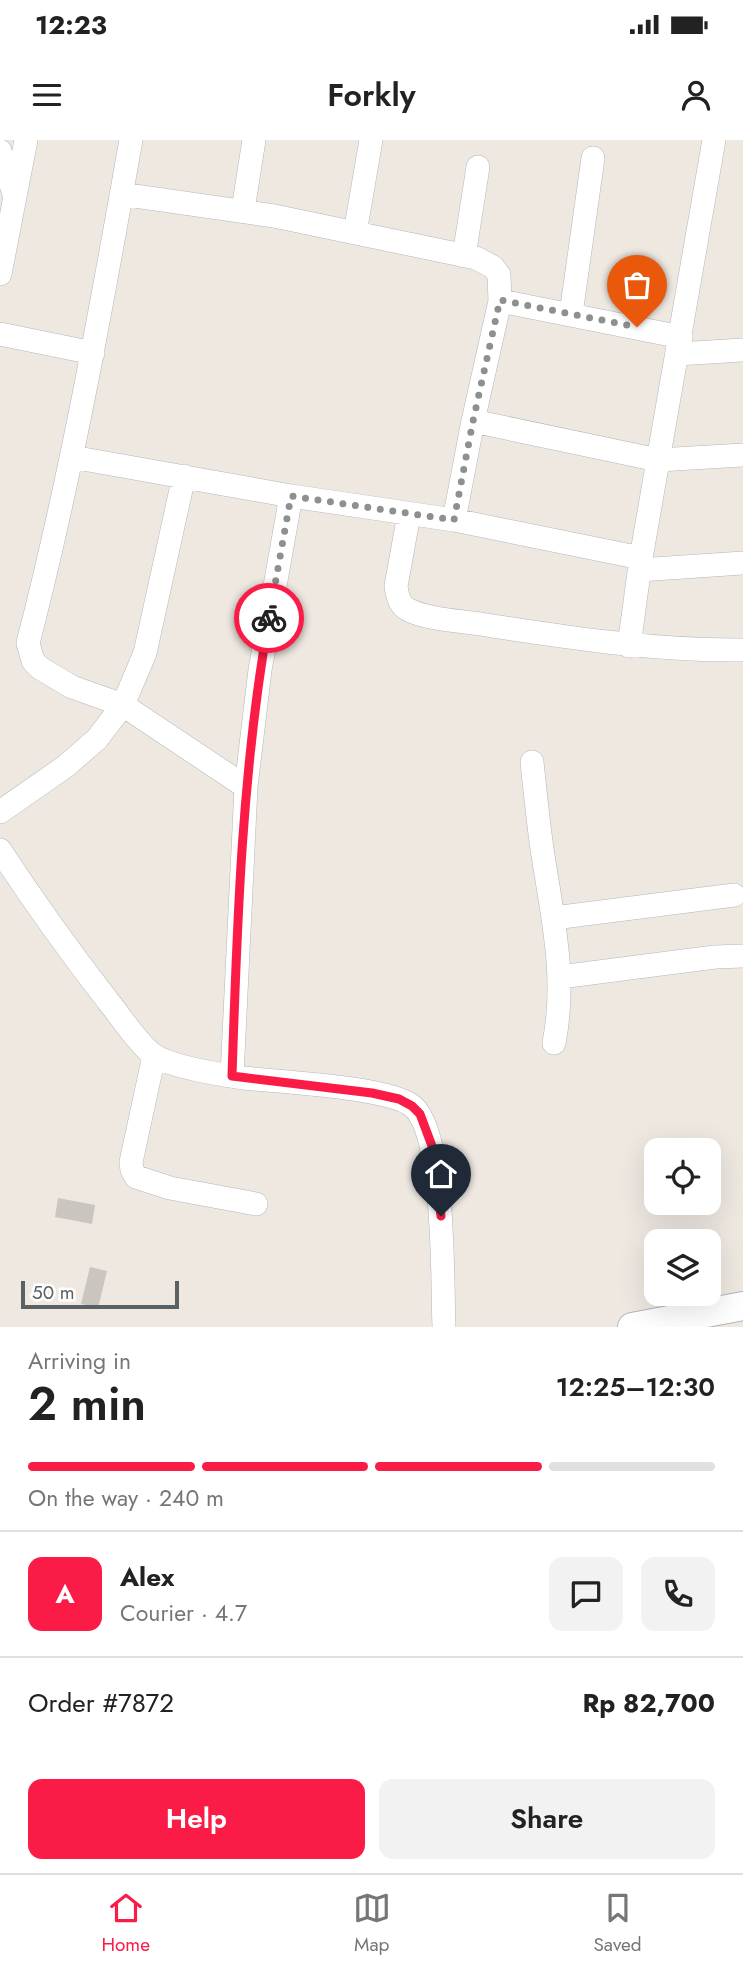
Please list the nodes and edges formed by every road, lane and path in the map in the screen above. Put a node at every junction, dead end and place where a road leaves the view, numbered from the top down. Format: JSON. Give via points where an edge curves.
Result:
{"nodes":[{"id":1,"x":26,"y":140,"type":"edge"},
{"id":2,"x":131,"y":140,"type":"edge"},
{"id":3,"x":254,"y":140,"type":"edge"},
{"id":4,"x":371,"y":140,"type":"edge"},
{"id":5,"x":714,"y":140,"type":"edge"},
{"id":6,"x":0,"y":151,"type":"edge"},
{"id":7,"x":593,"y":158,"type":"dead end"},
{"id":8,"x":478,"y":167,"type":"dead end"},
{"id":9,"x":121,"y":194,"type":"junction"},
{"id":10,"x":14,"y":195,"type":"junction"},
{"id":11,"x":243,"y":211,"type":"junction"},
{"id":12,"x":355,"y":233,"type":"junction"},
{"id":13,"x":464,"y":256,"type":"junction"},
{"id":14,"x":0,"y":274,"type":"edge"},
{"id":15,"x":500,"y":300,"type":"junction"},
{"id":16,"x":571,"y":314,"type":"junction"},
{"id":17,"x":0,"y":334,"type":"edge"},
{"id":18,"x":679,"y":345,"type":"junction"},
{"id":19,"x":743,"y":350,"type":"edge"},
{"id":20,"x":93,"y":353,"type":"junction"},
{"id":21,"x":473,"y":421,"type":"junction"},
{"id":22,"x":743,"y":455,"type":"edge"},
{"id":23,"x":72,"y":457,"type":"junction"},
{"id":24,"x":658,"y":460,"type":"junction"},
{"id":25,"x":184,"y":476,"type":"junction"},
{"id":26,"x":291,"y":496,"type":"junction"},
{"id":27,"x":410,"y":514,"type":"junction"},
{"id":28,"x":454,"y":520,"type":"junction"},
{"id":29,"x":743,"y":563,"type":"edge"},
{"id":30,"x":640,"y":564,"type":"junction"},
{"id":31,"x":629,"y":646,"type":"junction"},
{"id":32,"x":743,"y":650,"type":"edge"},
{"id":33,"x":123,"y":705,"type":"junction"},
{"id":34,"x":532,"y":762,"type":"dead end"},
{"id":35,"x":246,"y":788,"type":"junction"},
{"id":36,"x":0,"y":812,"type":"edge"},
{"id":37,"x":0,"y":850,"type":"edge"},
{"id":38,"x":734,"y":895,"type":"dead end"},
{"id":39,"x":554,"y":918,"type":"junction"},
{"id":40,"x":743,"y":956,"type":"edge"},
{"id":41,"x":561,"y":977,"type":"junction"},
{"id":42,"x":554,"y":1043,"type":"dead end"},
{"id":43,"x":154,"y":1056,"type":"junction"},
{"id":44,"x":232,"y":1076,"type":"junction"},
{"id":45,"x":256,"y":1204,"type":"dead end"},
{"id":46,"x":743,"y":1307,"type":"edge"},
{"id":47,"x":444,"y":1327,"type":"edge"},
{"id":48,"x":632,"y":1327,"type":"edge"}],
"edges":[{"from":1,"to":10,"type":"street"},
{"from":2,"to":9,"type":"street"},
{"from":3,"to":11,"type":"street"},
{"from":4,"to":12,"type":"street"},
{"from":5,"to":18,"type":"street"},
{"from":6,"to":10,"type":"street"},
{"from":7,"to":16,"type":"street"},
{"from":8,"to":13,"type":"street"},
{"from":9,"to":11,"type":"street"},
{"from":9,"to":20,"type":"street"},
{"from":10,"to":14,"type":"street"},
{"from":11,"to":12,"type":"street"},
{"from":12,"to":13,"type":"street"},
{"from":13,"to":15,"type":"street","via":[[494,267]]},
{"from":15,"to":16,"type":"street"},
{"from":15,"to":21,"type":"street"},
{"from":16,"to":18,"type":"street"},
{"from":17,"to":20,"type":"street"},
{"from":18,"to":19,"type":"street"},
{"from":18,"to":24,"type":"street"},
{"from":20,"to":23,"type":"street"},
{"from":21,"to":24,"type":"street"},
{"from":21,"to":28,"type":"street"},
{"from":22,"to":24,"type":"street"},
{"from":23,"to":25,"type":"street"},
{"from":23,"to":33,"type":"street","via":[[29,654],[40,668],[72,687]]},
{"from":24,"to":30,"type":"street"},
{"from":25,"to":26,"type":"street"},
{"from":25,"to":33,"type":"street","via":[[145,653]]},
{"from":26,"to":27,"type":"street"},
{"from":26,"to":35,"type":"street","via":[[260,670]]},
{"from":27,"to":28,"type":"street"},
{"from":27,"to":31,"type":"street","via":[[396,586],[406,609]]},
{"from":28,"to":30,"type":"street"},
{"from":29,"to":30,"type":"street"},
{"from":30,"to":31,"type":"street"},
{"from":31,"to":32,"type":"street"},
{"from":33,"to":35,"type":"street"},
{"from":33,"to":36,"type":"street","via":[[97,739]]},
{"from":34,"to":39,"type":"street"},
{"from":35,"to":44,"type":"street"},
{"from":37,"to":43,"type":"street","via":[[90,979]]},
{"from":38,"to":39,"type":"street"},
{"from":39,"to":41,"type":"street"},
{"from":40,"to":41,"type":"street"},
{"from":41,"to":42,"type":"street"},
{"from":43,"to":44,"type":"street"},
{"from":43,"to":45,"type":"street","via":[[131,1162],[136,1177]]},
{"from":44,"to":47,"type":"street","via":[[372,1093],[399,1099],[420,1114],[432,1146],[441,1216]]},
{"from":46,"to":48,"type":"street"}]}
